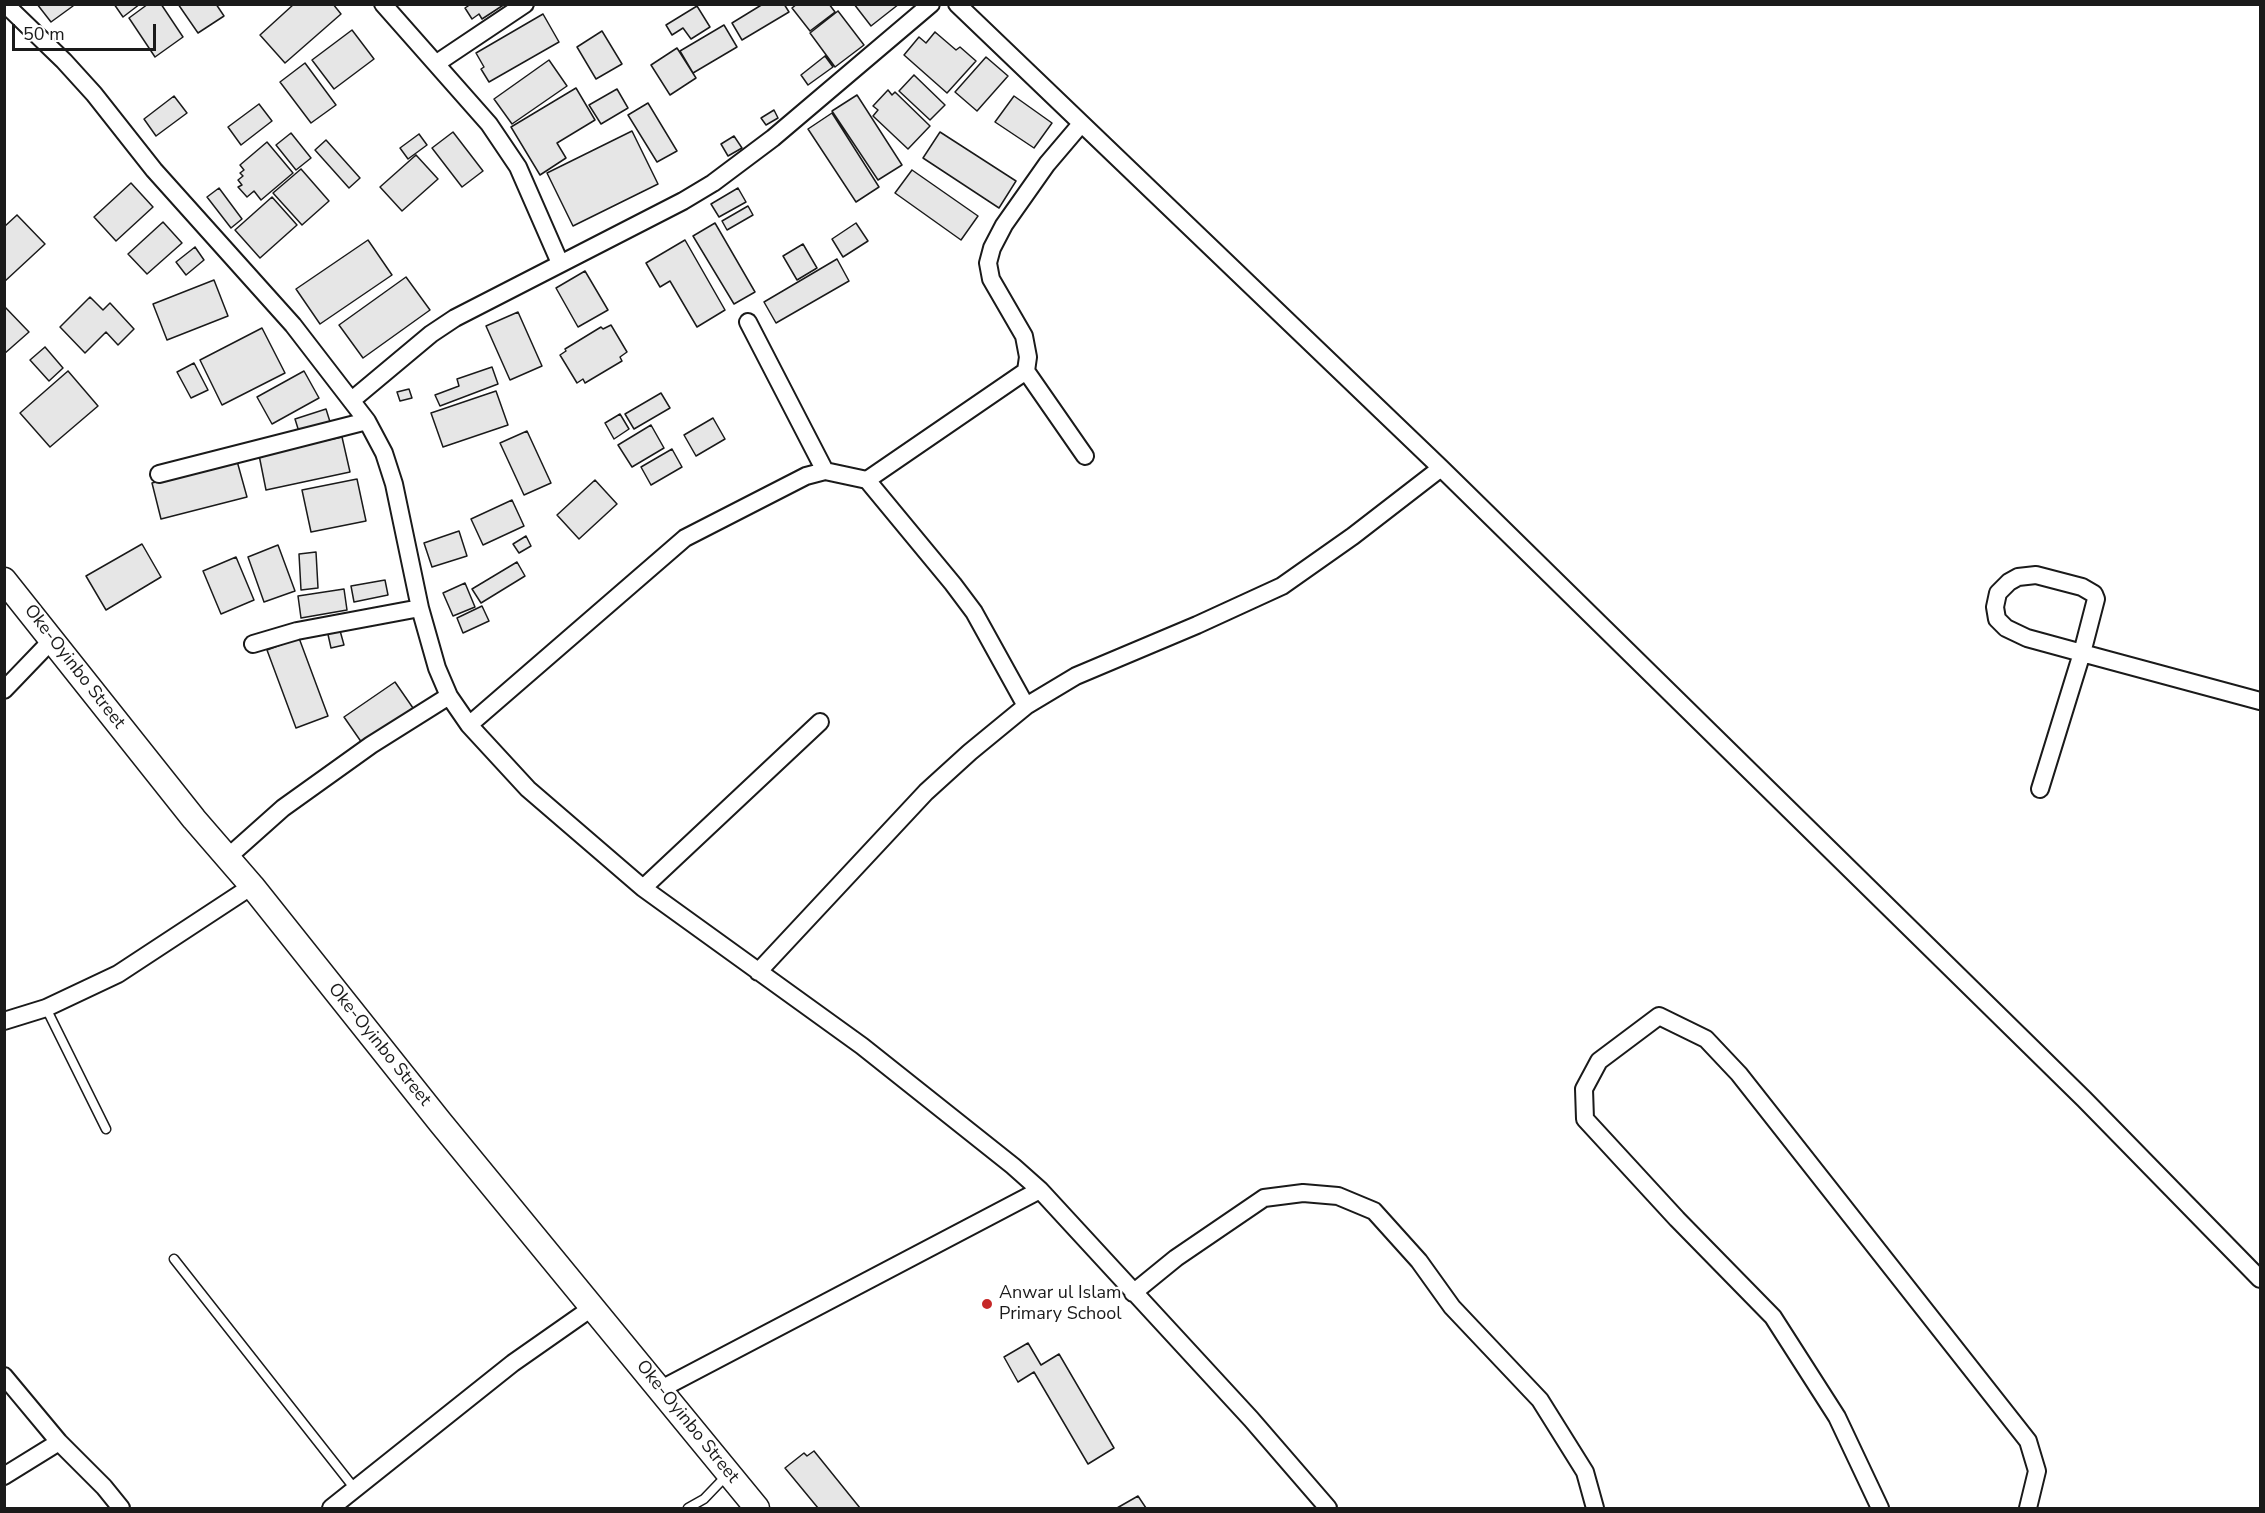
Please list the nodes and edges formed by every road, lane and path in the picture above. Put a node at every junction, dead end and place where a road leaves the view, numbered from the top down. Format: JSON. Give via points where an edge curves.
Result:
{"nodes":[{"id":1,"x":5,"y":4,"type":"edge"},
{"id":2,"x":383,"y":4,"type":"edge"},
{"id":3,"x":525,"y":4,"type":"edge"},
{"id":4,"x":931,"y":4,"type":"edge"},
{"id":5,"x":957,"y":4,"type":"edge"},
{"id":6,"x":437,"y":63,"type":"junction"},
{"id":7,"x":1081,"y":124,"type":"junction"},
{"id":8,"x":560,"y":263,"type":"junction"},
{"id":9,"x":748,"y":322,"type":"dead end"},
{"id":10,"x":1026,"y":371,"type":"junction"},
{"id":11,"x":352,"y":400,"type":"junction"},
{"id":12,"x":367,"y":421,"type":"junction"},
{"id":13,"x":1085,"y":456,"type":"dead end"},
{"id":14,"x":1441,"y":468,"type":"junction"},
{"id":15,"x":825,"y":471,"type":"junction"},
{"id":16,"x":159,"y":474,"type":"dead end"},
{"id":17,"x":867,"y":480,"type":"junction"},
{"id":18,"x":4,"y":580,"type":"edge"},
{"id":19,"x":420,"y":608,"type":"junction"},
{"id":20,"x":52,"y":640,"type":"junction"},
{"id":21,"x":253,"y":644,"type":"dead end"},
{"id":22,"x":2082,"y":652,"type":"junction"},
{"id":23,"x":4,"y":690,"type":"edge"},
{"id":24,"x":449,"y":696,"type":"junction"},
{"id":25,"x":2260,"y":701,"type":"edge"},
{"id":26,"x":1026,"y":706,"type":"junction"},
{"id":27,"x":820,"y":722,"type":"dead end"},
{"id":28,"x":469,"y":725,"type":"junction"},
{"id":29,"x":2040,"y":789,"type":"dead end"},
{"id":30,"x":228,"y":857,"type":"junction"},
{"id":31,"x":252,"y":886,"type":"junction"},
{"id":32,"x":643,"y":888,"type":"junction"},
{"id":33,"x":758,"y":972,"type":"junction"},
{"id":34,"x":46,"y":1008,"type":"junction"},
{"id":35,"x":4,"y":1021,"type":"edge"},
{"id":36,"x":106,"y":1129,"type":"dead end"},
{"id":37,"x":1040,"y":1190,"type":"junction"},
{"id":38,"x":174,"y":1259,"type":"dead end"},
{"id":39,"x":2260,"y":1279,"type":"edge"},
{"id":40,"x":1133,"y":1293,"type":"junction"},
{"id":41,"x":593,"y":1307,"type":"junction"},
{"id":42,"x":4,"y":1376,"type":"edge"},
{"id":43,"x":661,"y":1389,"type":"junction"},
{"id":44,"x":59,"y":1442,"type":"junction"},
{"id":45,"x":729,"y":1473,"type":"junction"},
{"id":46,"x":4,"y":1476,"type":"edge"},
{"id":47,"x":355,"y":1489,"type":"junction"},
{"id":48,"x":121,"y":1509,"type":"edge"},
{"id":49,"x":331,"y":1509,"type":"edge"},
{"id":50,"x":688,"y":1509,"type":"edge"},
{"id":51,"x":757,"y":1509,"type":"edge"},
{"id":52,"x":1328,"y":1509,"type":"edge"},
{"id":53,"x":1595,"y":1509,"type":"edge"},
{"id":54,"x":1880,"y":1509,"type":"edge"},
{"id":55,"x":2028,"y":1509,"type":"edge"}],
"edges":[{"from":1,"to":11,"type":"street","via":[[94,94],[154,170],[293,325]]},
{"from":2,"to":6,"type":"street"},
{"from":3,"to":6,"type":"street"},
{"from":4,"to":8,"type":"street","via":[[773,138],[712,183]]},
{"from":5,"to":7,"type":"street"},
{"from":6,"to":8,"type":"street","via":[[489,124],[518,167]]},
{"from":7,"to":10,"type":"street","via":[[1004,225],[988,263],[991,279],[1024,336]]},
{"from":7,"to":14,"type":"street"},
{"from":8,"to":11,"type":"street","via":[[455,318]]},
{"from":9,"to":15,"type":"street"},
{"from":10,"to":13,"type":"street"},
{"from":10,"to":17,"type":"street"},
{"from":11,"to":12,"type":"street"},
{"from":12,"to":16,"type":"street"},
{"from":12,"to":19,"type":"street","via":[[384,453],[394,484]]},
{"from":14,"to":26,"type":"street","via":[[1282,586],[1076,676]]},
{"from":14,"to":39,"type":"street","via":[[2084,1099]]},
{"from":15,"to":17,"type":"street"},
{"from":15,"to":28,"type":"street","via":[[806,476],[685,538]]},
{"from":17,"to":26,"type":"street","via":[[974,612]]},
{"from":18,"to":20,"type":"main road","name":"Oke-Oyinbo Street"},
{"from":19,"to":21,"type":"street","via":[[297,631]]},
{"from":19,"to":24,"type":"street"},
{"from":20,"to":23,"type":"street"},
{"from":20,"to":30,"type":"main road","name":"Oke-Oyinbo Street"},
{"from":22,"to":22,"type":"street","via":[[2095,605],[2094,594],[2036,575],[2018,576],[1998,593],[1997,619],[2006,628],[2027,638]]},
{"from":22,"to":25,"type":"street"},
{"from":22,"to":29,"type":"street"},
{"from":24,"to":28,"type":"street"},
{"from":24,"to":30,"type":"street","via":[[371,745],[283,808]]},
{"from":26,"to":33,"type":"street","via":[[926,792]]},
{"from":27,"to":32,"type":"street"},
{"from":28,"to":32,"type":"street","via":[[528,789]]},
{"from":30,"to":31,"type":"main road","name":"Oke-Oyinbo Street"},
{"from":31,"to":34,"type":"street","via":[[118,974]]},
{"from":31,"to":41,"type":"main road","name":"Oke-Oyinbo Street"},
{"from":32,"to":33,"type":"street"},
{"from":33,"to":37,"type":"street","via":[[862,1046]]},
{"from":34,"to":35,"type":"street"},
{"from":34,"to":36,"type":"lane"},
{"from":37,"to":40,"type":"street"},
{"from":37,"to":43,"type":"street"},
{"from":38,"to":47,"type":"lane"},
{"from":40,"to":52,"type":"street","via":[[1251,1419]]},
{"from":40,"to":53,"type":"street","via":[[1176,1258],[1264,1198],[1303,1193],[1338,1196],[1374,1211],[1419,1261],[1452,1307],[1540,1400],[1585,1472]]},
{"from":41,"to":43,"type":"main road","name":"Oke-Oyinbo Street"},
{"from":41,"to":47,"type":"street","via":[[513,1363]]},
{"from":42,"to":44,"type":"street"},
{"from":43,"to":45,"type":"main road","name":"Oke-Oyinbo Street"},
{"from":44,"to":46,"type":"street"},
{"from":44,"to":48,"type":"street"},
{"from":45,"to":50,"type":"lane","via":[[704,1499]]},
{"from":45,"to":51,"type":"main road","name":"Oke-Oyinbo Street"},
{"from":47,"to":49,"type":"street"},
{"from":54,"to":55,"type":"street","via":[[1836,1417],[1773,1317],[1585,1119],[1584,1089],[1599,1061],[1659,1016],[1706,1039],[1739,1074],[2028,1441],[2037,1471]]}]}
